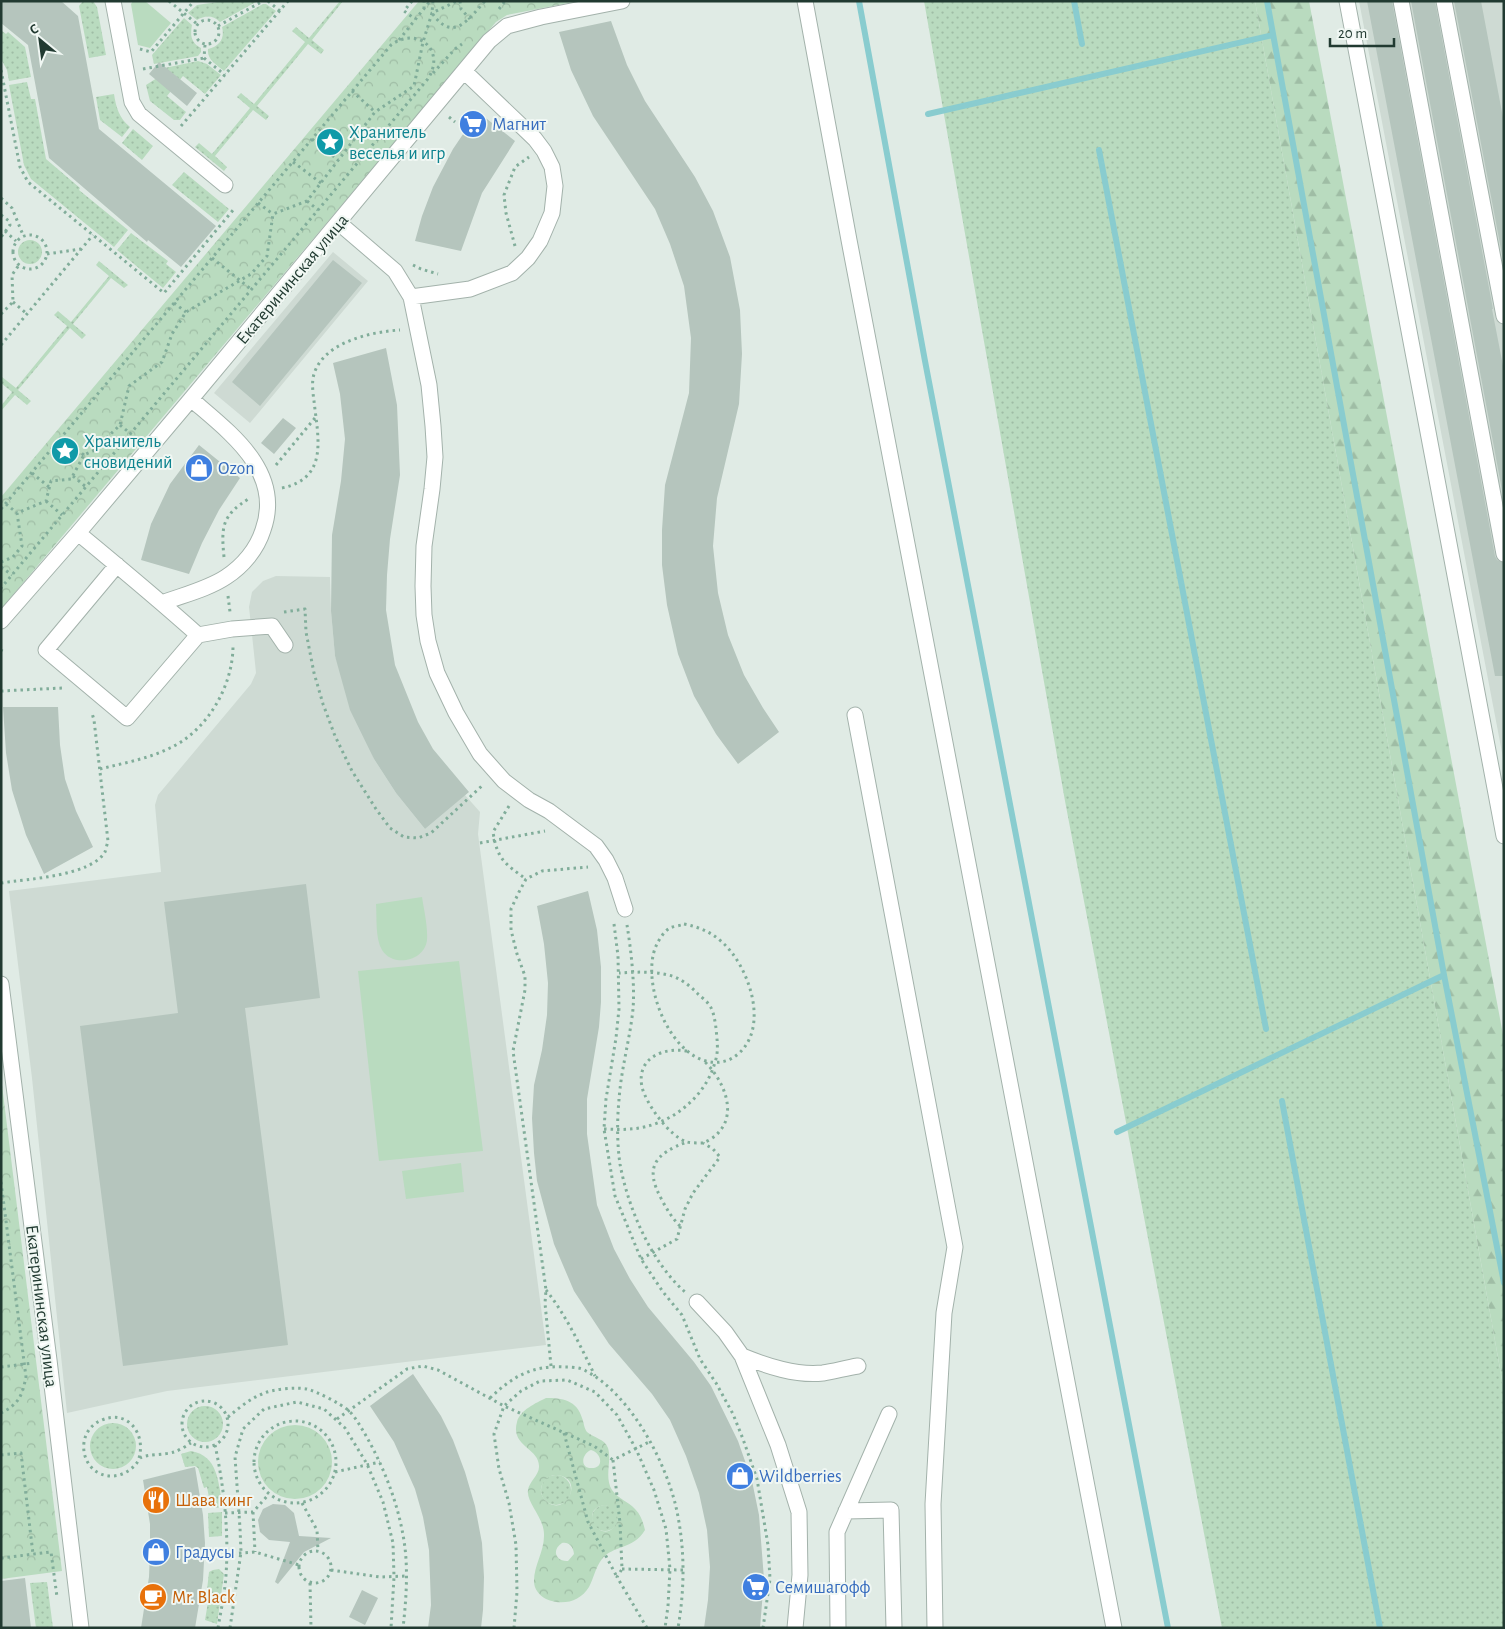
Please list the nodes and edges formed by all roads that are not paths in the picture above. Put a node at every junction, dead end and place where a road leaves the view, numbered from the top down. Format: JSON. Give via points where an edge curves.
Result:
{"nodes":[{"id":1,"x":113,"y":1,"type":"edge"},
{"id":2,"x":622,"y":1,"type":"edge"},
{"id":3,"x":805,"y":1,"type":"edge"},
{"id":4,"x":1348,"y":1,"type":"edge"},
{"id":5,"x":1400,"y":1,"type":"edge"},
{"id":6,"x":1444,"y":1,"type":"edge"},
{"id":7,"x":464,"y":72,"type":"junction"},
{"id":8,"x":225,"y":185,"type":"dead end"},
{"id":9,"x":339,"y":223,"type":"junction"},
{"id":10,"x":411,"y":297,"type":"junction"},
{"id":11,"x":1504,"y":316,"type":"edge"},
{"id":12,"x":191,"y":399,"type":"junction"},
{"id":13,"x":78,"y":533,"type":"junction"},
{"id":14,"x":1504,"y":554,"type":"edge"},
{"id":15,"x":117,"y":565,"type":"junction"},
{"id":16,"x":162,"y":603,"type":"junction"},
{"id":17,"x":1,"y":621,"type":"edge"},
{"id":18,"x":198,"y":635,"type":"junction"},
{"id":19,"x":285,"y":644,"type":"dead end"},
{"id":20,"x":855,"y":715,"type":"dead end"},
{"id":21,"x":1504,"y":836,"type":"edge"},
{"id":22,"x":625,"y":909,"type":"road end"},
{"id":23,"x":1,"y":984,"type":"edge"},
{"id":24,"x":697,"y":1302,"type":"road end"},
{"id":25,"x":742,"y":1356,"type":"junction"},
{"id":26,"x":858,"y":1366,"type":"dead end"},
{"id":27,"x":889,"y":1414,"type":"dead end"},
{"id":28,"x":846,"y":1511,"type":"junction"},
{"id":29,"x":81,"y":1628,"type":"edge"},
{"id":30,"x":795,"y":1628,"type":"edge"},
{"id":31,"x":838,"y":1628,"type":"edge"},
{"id":32,"x":894,"y":1628,"type":"edge"},
{"id":33,"x":935,"y":1628,"type":"edge"},
{"id":34,"x":1114,"y":1628,"type":"edge"}],
"edges":[{"from":1,"to":8,"type":"street","via":[[134,108]]},
{"from":2,"to":7,"type":"street","name":"Екатерининская улица","via":[[507,26],[489,41]]},
{"from":3,"to":34,"type":"street"},
{"from":4,"to":21,"type":"street"},
{"from":5,"to":14,"type":"street"},
{"from":6,"to":11,"type":"street"},
{"from":7,"to":9,"type":"street","name":"Екатерининская улица"},
{"from":7,"to":10,"type":"street","via":[[544,150],[552,167],[555,186],[552,213],[540,241],[512,273],[470,290]]},
{"from":9,"to":10,"type":"street","via":[[395,271]]},
{"from":9,"to":12,"type":"street","name":"Екатерининская улица"},
{"from":10,"to":22,"type":"street","via":[[429,385],[433,426],[435,457],[424,546],[423,586],[428,640],[437,673],[480,754],[504,781],[596,846],[609,866]]},
{"from":12,"to":13,"type":"street","name":"Екатерининская улица"},
{"from":12,"to":16,"type":"street","via":[[240,443],[255,462],[263,478],[267,519],[253,551],[226,578]]},
{"from":13,"to":15,"type":"street"},
{"from":13,"to":17,"type":"street","name":"Екатерининская улица"},
{"from":15,"to":16,"type":"street"},
{"from":15,"to":18,"type":"street","via":[[46,650],[126,718]]},
{"from":16,"to":18,"type":"street"},
{"from":18,"to":19,"type":"street","via":[[272,626]]},
{"from":20,"to":33,"type":"street","via":[[955,1247],[944,1314],[933,1504]]},
{"from":23,"to":29,"type":"street","name":"Екатерининская улица"},
{"from":24,"to":25,"type":"street"},
{"from":25,"to":26,"type":"street","via":[[789,1371],[821,1373]]},
{"from":25,"to":30,"type":"street","via":[[778,1445],[799,1512],[800,1575]]},
{"from":27,"to":28,"type":"street"},
{"from":28,"to":31,"type":"street","via":[[837,1532]]},
{"from":28,"to":32,"type":"street","via":[[892,1510]]}]}
